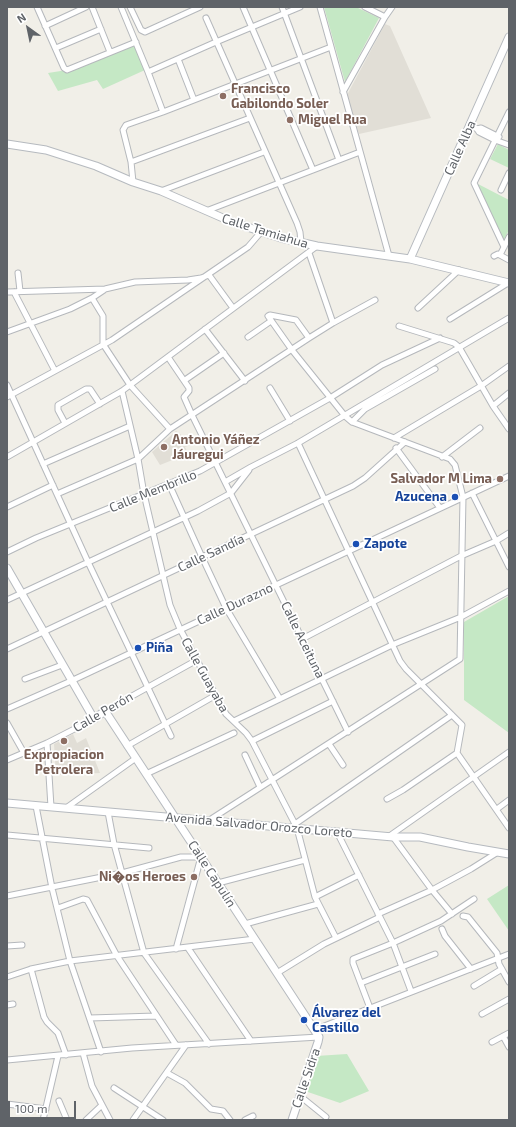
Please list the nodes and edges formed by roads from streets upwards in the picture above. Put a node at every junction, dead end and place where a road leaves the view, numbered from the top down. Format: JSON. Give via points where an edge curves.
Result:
{"nodes":[{"id":1,"x":37,"y":7,"type":"edge"},
{"id":2,"x":86,"y":7,"type":"edge"},
{"id":3,"x":92,"y":7,"type":"edge"},
{"id":4,"x":130,"y":7,"type":"edge"},
{"id":5,"x":200,"y":7,"type":"edge"},
{"id":6,"x":243,"y":7,"type":"edge"},
{"id":7,"x":282,"y":7,"type":"edge"},
{"id":8,"x":300,"y":7,"type":"edge"},
{"id":9,"x":320,"y":7,"type":"edge"},
{"id":10,"x":365,"y":7,"type":"edge"},
{"id":11,"x":392,"y":7,"type":"edge"},
{"id":12,"x":123,"y":8,"type":"edge"},
{"id":13,"x":284,"y":13,"type":"junction"},
{"id":14,"x":384,"y":17,"type":"junction"},
{"id":15,"x":206,"y":18,"type":"dead end"},
{"id":16,"x":45,"y":26,"type":"junction"},
{"id":17,"x":252,"y":27,"type":"junction"},
{"id":18,"x":101,"y":29,"type":"junction"},
{"id":19,"x":509,"y":37,"type":"edge"},
{"id":20,"x":136,"y":42,"type":"junction"},
{"id":21,"x":216,"y":42,"type":"junction"},
{"id":22,"x":331,"y":47,"type":"junction"},
{"id":23,"x":56,"y":48,"type":"junction"},
{"id":24,"x":110,"y":52,"type":"junction"},
{"id":25,"x":301,"y":58,"type":"junction"},
{"id":26,"x":178,"y":59,"type":"junction"},
{"id":27,"x":270,"y":70,"type":"junction"},
{"id":28,"x":148,"y":72,"type":"junction"},
{"id":29,"x":235,"y":84,"type":"junction"},
{"id":30,"x":343,"y":92,"type":"junction"},
{"id":31,"x":194,"y":100,"type":"junction"},
{"id":32,"x":163,"y":112,"type":"junction"},
{"id":33,"x":509,"y":112,"type":"edge"},
{"id":34,"x":250,"y":118,"type":"junction"},
{"id":35,"x":470,"y":125,"type":"junction"},
{"id":36,"x":496,"y":138,"type":"junction"},
{"id":37,"x":7,"y":144,"type":"edge"},
{"id":38,"x":507,"y":144,"type":"edge"},
{"id":39,"x":264,"y":152,"type":"junction"},
{"id":40,"x":360,"y":152,"type":"junction"},
{"id":41,"x":339,"y":160,"type":"junction"},
{"id":42,"x":131,"y":162,"type":"junction"},
{"id":43,"x":312,"y":170,"type":"junction"},
{"id":44,"x":509,"y":173,"type":"edge"},
{"id":45,"x":133,"y":182,"type":"junction"},
{"id":46,"x":278,"y":183,"type":"junction"},
{"id":47,"x":501,"y":190,"type":"dead end"},
{"id":48,"x":161,"y":191,"type":"junction"},
{"id":49,"x":206,"y":211,"type":"junction"},
{"id":50,"x":262,"y":232,"type":"junction"},
{"id":51,"x":509,"y":236,"type":"edge"},
{"id":52,"x":301,"y":242,"type":"junction"},
{"id":53,"x":317,"y":246,"type":"junction"},
{"id":54,"x":504,"y":247,"type":"junction"},
{"id":55,"x":309,"y":252,"type":"junction"},
{"id":56,"x":389,"y":256,"type":"junction"},
{"id":57,"x":410,"y":259,"type":"junction"},
{"id":58,"x":509,"y":260,"type":"edge"},
{"id":59,"x":459,"y":270,"type":"junction"},
{"id":60,"x":18,"y":273,"type":"dead end"},
{"id":61,"x":209,"y":275,"type":"junction"},
{"id":62,"x":509,"y":282,"type":"edge"},
{"id":63,"x":105,"y":289,"type":"junction"},
{"id":64,"x":17,"y":291,"type":"junction"},
{"id":65,"x":7,"y":292,"type":"edge"},
{"id":66,"x":92,"y":298,"type":"junction"},
{"id":67,"x":375,"y":300,"type":"dead end"},
{"id":68,"x":233,"y":308,"type":"junction"},
{"id":69,"x":418,"y":308,"type":"dead end"},
{"id":70,"x":509,"y":318,"type":"edge"},
{"id":71,"x":450,"y":319,"type":"dead end"},
{"id":72,"x":271,"y":321,"type":"junction"},
{"id":73,"x":31,"y":323,"type":"junction"},
{"id":74,"x":333,"y":323,"type":"junction"},
{"id":75,"x":399,"y":326,"type":"dead end"},
{"id":76,"x":205,"y":329,"type":"junction"},
{"id":77,"x":7,"y":332,"type":"edge"},
{"id":78,"x":248,"y":337,"type":"dead end"},
{"id":79,"x":309,"y":338,"type":"junction"},
{"id":80,"x":440,"y":338,"type":"junction"},
{"id":81,"x":103,"y":344,"type":"junction"},
{"id":82,"x":459,"y":347,"type":"junction"},
{"id":83,"x":292,"y":350,"type":"junction"},
{"id":84,"x":224,"y":353,"type":"junction"},
{"id":85,"x":168,"y":357,"type":"junction"},
{"id":86,"x":509,"y":366,"type":"edge"},
{"id":87,"x":435,"y":369,"type":"dead end"},
{"id":88,"x":55,"y":371,"type":"junction"},
{"id":89,"x":185,"y":380,"type":"junction"},
{"id":90,"x":245,"y":381,"type":"junction"},
{"id":91,"x":7,"y":385,"type":"edge"},
{"id":92,"x":130,"y":385,"type":"junction"},
{"id":93,"x":481,"y":386,"type":"junction"},
{"id":94,"x":270,"y":388,"type":"dead end"},
{"id":95,"x":122,"y":391,"type":"junction"},
{"id":96,"x":509,"y":393,"type":"edge"},
{"id":97,"x":9,"y":396,"type":"edge"},
{"id":98,"x":330,"y":398,"type":"junction"},
{"id":99,"x":100,"y":404,"type":"junction"},
{"id":100,"x":494,"y":406,"type":"junction"},
{"id":101,"x":192,"y":415,"type":"junction"},
{"id":102,"x":345,"y":416,"type":"junction"},
{"id":103,"x":290,"y":421,"type":"junction"},
{"id":104,"x":352,"y":422,"type":"junction"},
{"id":105,"x":65,"y":424,"type":"junction"},
{"id":106,"x":130,"y":426,"type":"junction"},
{"id":107,"x":480,"y":428,"type":"dead end"},
{"id":108,"x":170,"y":429,"type":"junction"},
{"id":109,"x":509,"y":429,"type":"edge"},
{"id":110,"x":394,"y":438,"type":"junction"},
{"id":111,"x":34,"y":442,"type":"junction"},
{"id":112,"x":405,"y":442,"type":"junction"},
{"id":113,"x":298,"y":443,"type":"junction"},
{"id":114,"x":396,"y":448,"type":"junction"},
{"id":115,"x":442,"y":457,"type":"junction"},
{"id":116,"x":7,"y":458,"type":"edge"},
{"id":117,"x":138,"y":459,"type":"junction"},
{"id":118,"x":216,"y":463,"type":"junction"},
{"id":119,"x":43,"y":464,"type":"junction"},
{"id":120,"x":251,"y":467,"type":"junction"},
{"id":121,"x":509,"y":476,"type":"edge"},
{"id":122,"x":225,"y":482,"type":"junction"},
{"id":123,"x":169,"y":484,"type":"junction"},
{"id":124,"x":53,"y":485,"type":"junction"},
{"id":125,"x":231,"y":493,"type":"junction"},
{"id":126,"x":472,"y":493,"type":"junction"},
{"id":127,"x":57,"y":494,"type":"junction"},
{"id":128,"x":144,"y":494,"type":"junction"},
{"id":129,"x":463,"y":497,"type":"junction"},
{"id":130,"x":324,"y":499,"type":"junction"},
{"id":131,"x":7,"y":507,"type":"edge"},
{"id":132,"x":440,"y":508,"type":"junction"},
{"id":133,"x":184,"y":518,"type":"junction"},
{"id":134,"x":71,"y":524,"type":"junction"},
{"id":135,"x":153,"y":533,"type":"junction"},
{"id":136,"x":509,"y":533,"type":"edge"},
{"id":137,"x":251,"y":534,"type":"junction"},
{"id":138,"x":496,"y":541,"type":"junction"},
{"id":139,"x":348,"y":551,"type":"junction"},
{"id":140,"x":7,"y":552,"type":"edge"},
{"id":141,"x":461,"y":556,"type":"junction"},
{"id":142,"x":202,"y":558,"type":"junction"},
{"id":143,"x":88,"y":562,"type":"junction"},
{"id":144,"x":509,"y":567,"type":"edge"},
{"id":145,"x":7,"y":568,"type":"edge"},
{"id":146,"x":162,"y":576,"type":"junction"},
{"id":147,"x":276,"y":585,"type":"junction"},
{"id":148,"x":509,"y":591,"type":"edge"},
{"id":149,"x":22,"y":593,"type":"junction"},
{"id":150,"x":7,"y":600,"type":"edge"},
{"id":151,"x":107,"y":602,"type":"junction"},
{"id":152,"x":373,"y":602,"type":"junction"},
{"id":153,"x":226,"y":608,"type":"junction"},
{"id":154,"x":461,"y":617,"type":"junction"},
{"id":155,"x":180,"y":629,"type":"junction"},
{"id":156,"x":44,"y":631,"type":"junction"},
{"id":157,"x":302,"y":639,"type":"junction"},
{"id":158,"x":392,"y":645,"type":"junction"},
{"id":159,"x":7,"y":649,"type":"edge"},
{"id":160,"x":131,"y":653,"type":"junction"},
{"id":161,"x":197,"y":660,"type":"junction"},
{"id":162,"x":62,"y":665,"type":"junction"},
{"id":163,"x":25,"y":679,"type":"dead end"},
{"id":164,"x":322,"y":680,"type":"junction"},
{"id":165,"x":71,"y":681,"type":"junction"},
{"id":166,"x":422,"y":684,"type":"junction"},
{"id":167,"x":147,"y":687,"type":"junction"},
{"id":168,"x":216,"y":695,"type":"junction"},
{"id":169,"x":280,"y":699,"type":"junction"},
{"id":170,"x":333,"y":701,"type":"junction"},
{"id":171,"x":7,"y":709,"type":"edge"},
{"id":172,"x":105,"y":710,"type":"junction"},
{"id":173,"x":452,"y":715,"type":"junction"},
{"id":174,"x":94,"y":718,"type":"junction"},
{"id":175,"x":234,"y":721,"type":"junction"},
{"id":176,"x":7,"y":723,"type":"edge"},
{"id":177,"x":165,"y":723,"type":"junction"},
{"id":178,"x":348,"y":732,"type":"junction"},
{"id":179,"x":234,"y":733,"type":"dead end"},
{"id":180,"x":171,"y":736,"type":"dead end"},
{"id":181,"x":252,"y":741,"type":"junction"},
{"id":182,"x":47,"y":744,"type":"junction"},
{"id":183,"x":329,"y":744,"type":"junction"},
{"id":184,"x":127,"y":746,"type":"junction"},
{"id":185,"x":509,"y":752,"type":"edge"},
{"id":186,"x":24,"y":753,"type":"junction"},
{"id":187,"x":457,"y":753,"type":"junction"},
{"id":188,"x":245,"y":754,"type":"dead end"},
{"id":189,"x":136,"y":758,"type":"junction"},
{"id":190,"x":7,"y":760,"type":"edge"},
{"id":191,"x":343,"y":765,"type":"dead end"},
{"id":192,"x":146,"y":774,"type":"junction"},
{"id":193,"x":474,"y":777,"type":"junction"},
{"id":194,"x":272,"y":780,"type":"junction"},
{"id":195,"x":260,"y":787,"type":"junction"},
{"id":196,"x":388,"y":799,"type":"dead end"},
{"id":197,"x":509,"y":800,"type":"edge"},
{"id":198,"x":7,"y":803,"type":"edge"},
{"id":199,"x":36,"y":806,"type":"junction"},
{"id":200,"x":51,"y":807,"type":"junction"},
{"id":201,"x":65,"y":809,"type":"junction"},
{"id":202,"x":497,"y":809,"type":"junction"},
{"id":203,"x":108,"y":812,"type":"junction"},
{"id":204,"x":176,"y":819,"type":"junction"},
{"id":205,"x":207,"y":821,"type":"junction"},
{"id":206,"x":296,"y":826,"type":"junction"},
{"id":207,"x":509,"y":828,"type":"edge"},
{"id":208,"x":337,"y":832,"type":"junction"},
{"id":209,"x":7,"y":835,"type":"edge"},
{"id":210,"x":42,"y":837,"type":"junction"},
{"id":211,"x":390,"y":837,"type":"junction"},
{"id":212,"x":114,"y":844,"type":"junction"},
{"id":213,"x":149,"y":848,"type":"dead end"},
{"id":214,"x":498,"y":852,"type":"junction"},
{"id":215,"x":509,"y":854,"type":"edge"},
{"id":216,"x":201,"y":857,"type":"junction"},
{"id":217,"x":306,"y":860,"type":"junction"},
{"id":218,"x":122,"y":873,"type":"junction"},
{"id":219,"x":358,"y":875,"type":"junction"},
{"id":220,"x":218,"y":883,"type":"junction"},
{"id":221,"x":52,"y":888,"type":"junction"},
{"id":222,"x":432,"y":890,"type":"junction"},
{"id":223,"x":7,"y":896,"type":"edge"},
{"id":224,"x":315,"y":897,"type":"junction"},
{"id":225,"x":474,"y":899,"type":"dead end"},
{"id":226,"x":318,"y":904,"type":"junction"},
{"id":227,"x":58,"y":908,"type":"junction"},
{"id":228,"x":452,"y":914,"type":"junction"},
{"id":229,"x":379,"y":915,"type":"junction"},
{"id":230,"x":463,"y":916,"type":"dead end"},
{"id":231,"x":245,"y":924,"type":"junction"},
{"id":232,"x":442,"y":929,"type":"dead end"},
{"id":233,"x":336,"y":938,"type":"junction"},
{"id":234,"x":255,"y":939,"type":"junction"},
{"id":235,"x":393,"y":943,"type":"junction"},
{"id":236,"x":22,"y":945,"type":"dead end"},
{"id":237,"x":7,"y":946,"type":"edge"},
{"id":238,"x":188,"y":948,"type":"junction"},
{"id":239,"x":176,"y":949,"type":"junction"},
{"id":240,"x":144,"y":953,"type":"junction"},
{"id":241,"x":435,"y":954,"type":"dead end"},
{"id":242,"x":509,"y":954,"type":"edge"},
{"id":243,"x":117,"y":956,"type":"junction"},
{"id":244,"x":499,"y":958,"type":"junction"},
{"id":245,"x":70,"y":961,"type":"junction"},
{"id":246,"x":402,"y":967,"type":"junction"},
{"id":247,"x":31,"y":969,"type":"junction"},
{"id":248,"x":470,"y":969,"type":"junction"},
{"id":249,"x":502,"y":969,"type":"junction"},
{"id":250,"x":277,"y":973,"type":"junction"},
{"id":251,"x":7,"y":977,"type":"edge"},
{"id":252,"x":509,"y":982,"type":"edge"},
{"id":253,"x":361,"y":983,"type":"junction"},
{"id":254,"x":474,"y":986,"type":"dead end"},
{"id":255,"x":411,"y":991,"type":"junction"},
{"id":256,"x":509,"y":999,"type":"edge"},
{"id":257,"x":14,"y":1004,"type":"dead end"},
{"id":258,"x":7,"y":1005,"type":"edge"},
{"id":259,"x":370,"y":1008,"type":"junction"},
{"id":260,"x":482,"y":1014,"type":"dead end"},
{"id":261,"x":156,"y":1016,"type":"junction"},
{"id":262,"x":90,"y":1018,"type":"junction"},
{"id":263,"x":314,"y":1030,"type":"junction"},
{"id":264,"x":509,"y":1033,"type":"edge"},
{"id":265,"x":503,"y":1036,"type":"junction"},
{"id":266,"x":319,"y":1037,"type":"junction"},
{"id":267,"x":251,"y":1041,"type":"junction"},
{"id":268,"x":492,"y":1042,"type":"dead end"},
{"id":269,"x":209,"y":1044,"type":"junction"},
{"id":270,"x":176,"y":1045,"type":"junction"},
{"id":271,"x":186,"y":1045,"type":"junction"},
{"id":272,"x":509,"y":1047,"type":"edge"},
{"id":273,"x":101,"y":1052,"type":"junction"},
{"id":274,"x":83,"y":1054,"type":"junction"},
{"id":275,"x":66,"y":1055,"type":"junction"},
{"id":276,"x":58,"y":1056,"type":"junction"},
{"id":277,"x":7,"y":1060,"type":"edge"},
{"id":278,"x":167,"y":1073,"type":"junction"},
{"id":279,"x":114,"y":1088,"type":"dead end"},
{"id":280,"x":300,"y":1096,"type":"junction"},
{"id":281,"x":59,"y":1101,"type":"dead end"},
{"id":282,"x":7,"y":1104,"type":"edge"},
{"id":283,"x":102,"y":1105,"type":"junction"},
{"id":284,"x":142,"y":1106,"type":"junction"},
{"id":285,"x":46,"y":1109,"type":"junction"},
{"id":286,"x":253,"y":1116,"type":"dead end"},
{"id":287,"x":326,"y":1117,"type":"dead end"},
{"id":288,"x":43,"y":1120,"type":"edge"},
{"id":289,"x":66,"y":1120,"type":"edge"},
{"id":290,"x":86,"y":1120,"type":"edge"},
{"id":291,"x":110,"y":1120,"type":"edge"},
{"id":292,"x":133,"y":1120,"type":"edge"},
{"id":293,"x":163,"y":1120,"type":"edge"},
{"id":294,"x":230,"y":1120,"type":"edge"},
{"id":295,"x":245,"y":1120,"type":"edge"},
{"id":296,"x":292,"y":1120,"type":"edge"}],
"edges":[{"from":1,"to":16,"type":"street"},
{"from":2,"to":16,"type":"street"},
{"from":3,"to":18,"type":"street"},
{"from":4,"to":5,"type":"street","via":[[141,30],[145,32]]},
{"from":6,"to":17,"type":"street"},
{"from":7,"to":13,"type":"street"},
{"from":8,"to":13,"type":"street"},
{"from":9,"to":22,"type":"street"},
{"from":10,"to":14,"type":"street"},
{"from":11,"to":14,"type":"street"},
{"from":12,"to":20,"type":"street"},
{"from":13,"to":17,"type":"street"},
{"from":13,"to":25,"type":"street"},
{"from":14,"to":30,"type":"street"},
{"from":15,"to":21,"type":"street"},
{"from":16,"to":23,"type":"street"},
{"from":17,"to":21,"type":"street"},
{"from":17,"to":27,"type":"street"},
{"from":18,"to":23,"type":"street"},
{"from":18,"to":24,"type":"street"},
{"from":19,"to":35,"type":"street","name":"Calle Alba"},
{"from":20,"to":24,"type":"street"},
{"from":20,"to":28,"type":"street"},
{"from":21,"to":26,"type":"street"},
{"from":21,"to":29,"type":"street"},
{"from":22,"to":25,"type":"street"},
{"from":22,"to":30,"type":"street"},
{"from":23,"to":24,"type":"street","via":[[67,70]]},
{"from":25,"to":27,"type":"street"},
{"from":25,"to":41,"type":"street"},
{"from":26,"to":28,"type":"street"},
{"from":26,"to":31,"type":"street"},
{"from":27,"to":29,"type":"street"},
{"from":27,"to":43,"type":"street"},
{"from":28,"to":32,"type":"street"},
{"from":29,"to":31,"type":"street"},
{"from":29,"to":34,"type":"street"},
{"from":30,"to":40,"type":"street"},
{"from":31,"to":32,"type":"street"},
{"from":32,"to":42,"type":"street","via":[[124,126]]},
{"from":33,"to":36,"type":"street"},
{"from":34,"to":39,"type":"street"},
{"from":34,"to":42,"type":"street"},
{"from":35,"to":36,"type":"street","via":[[477,129],[481,128]]},
{"from":35,"to":57,"type":"street","name":"Calle Alba"},
{"from":36,"to":38,"type":"street"},
{"from":36,"to":54,"type":"street","via":[[474,183]]},
{"from":37,"to":45,"type":"street","name":"Calle Tamiahua","via":[[62,154]]},
{"from":39,"to":46,"type":"street"},
{"from":39,"to":48,"type":"street"},
{"from":40,"to":41,"type":"street"},
{"from":40,"to":56,"type":"street"},
{"from":41,"to":43,"type":"street"},
{"from":42,"to":45,"type":"street"},
{"from":43,"to":46,"type":"street"},
{"from":44,"to":47,"type":"street"},
{"from":45,"to":48,"type":"street","name":"Calle Tamiahua"},
{"from":46,"to":49,"type":"street"},
{"from":46,"to":52,"type":"street","via":[[297,223]]},
{"from":48,"to":49,"type":"street","name":"Calle Tamiahua"},
{"from":49,"to":50,"type":"street","name":"Calle Tamiahua"},
{"from":50,"to":52,"type":"street","name":"Calle Tamiahua"},
{"from":50,"to":61,"type":"street","via":[[248,247]]},
{"from":51,"to":54,"type":"street"},
{"from":52,"to":53,"type":"street","name":"Calle Tamiahua"},
{"from":53,"to":55,"type":"street"},
{"from":53,"to":56,"type":"street","name":"Calle Tamiahua"},
{"from":54,"to":58,"type":"street","via":[[497,255]]},
{"from":55,"to":68,"type":"street"},
{"from":55,"to":74,"type":"street"},
{"from":56,"to":57,"type":"street","name":"Calle Tamiahua"},
{"from":57,"to":59,"type":"street","name":"Calle Tamiahua"},
{"from":59,"to":62,"type":"street","name":"Calle Tamiahua"},
{"from":59,"to":69,"type":"street"},
{"from":60,"to":64,"type":"street"},
{"from":61,"to":63,"type":"street","via":[[188,280],[136,282]]},
{"from":61,"to":68,"type":"street"},
{"from":61,"to":81,"type":"street"},
{"from":62,"to":71,"type":"street"},
{"from":63,"to":64,"type":"street"},
{"from":63,"to":66,"type":"street"},
{"from":64,"to":65,"type":"street"},
{"from":64,"to":73,"type":"street"},
{"from":66,"to":73,"type":"street"},
{"from":66,"to":81,"type":"street","via":[[103,316]]},
{"from":67,"to":74,"type":"street"},
{"from":68,"to":76,"type":"street"},
{"from":70,"to":82,"type":"street"},
{"from":72,"to":78,"type":"street"},
{"from":72,"to":79,"type":"street","via":[[268,316],[270,315],[296,320]]},
{"from":72,"to":83,"type":"street"},
{"from":73,"to":77,"type":"street"},
{"from":73,"to":88,"type":"street"},
{"from":74,"to":79,"type":"street"},
{"from":75,"to":80,"type":"street"},
{"from":76,"to":84,"type":"street"},
{"from":76,"to":85,"type":"street"},
{"from":79,"to":83,"type":"street"},
{"from":80,"to":82,"type":"street","via":[[449,340]]},
{"from":80,"to":98,"type":"street","name":"Calle Membrillo","via":[[382,365]]},
{"from":81,"to":88,"type":"street"},
{"from":81,"to":92,"type":"street"},
{"from":82,"to":93,"type":"street"},
{"from":82,"to":102,"type":"street"},
{"from":83,"to":90,"type":"street"},
{"from":83,"to":98,"type":"street"},
{"from":84,"to":89,"type":"street"},
{"from":84,"to":90,"type":"street"},
{"from":85,"to":89,"type":"street"},
{"from":85,"to":92,"type":"street"},
{"from":86,"to":93,"type":"street"},
{"from":87,"to":104,"type":"street","via":[[366,409]]},
{"from":88,"to":97,"type":"street"},
{"from":89,"to":101,"type":"street","name":"Calle Aceituna","via":[[190,389],[185,398]]},
{"from":90,"to":101,"type":"street"},
{"from":91,"to":97,"type":"street"},
{"from":92,"to":95,"type":"street"},
{"from":92,"to":108,"type":"street"},
{"from":93,"to":100,"type":"street"},
{"from":93,"to":110,"type":"street"},
{"from":94,"to":103,"type":"street"},
{"from":95,"to":99,"type":"street"},
{"from":95,"to":106,"type":"street","name":"Calle Guayaba"},
{"from":96,"to":100,"type":"street"},
{"from":97,"to":111,"type":"street"},
{"from":98,"to":102,"type":"street"},
{"from":98,"to":103,"type":"street","name":"Calle Membrillo"},
{"from":99,"to":105,"type":"street"},
{"from":99,"to":105,"type":"street","via":[[90,389],[86,389],[58,405]]},
{"from":100,"to":109,"type":"street"},
{"from":101,"to":108,"type":"street"},
{"from":101,"to":118,"type":"street","name":"Calle Aceituna"},
{"from":102,"to":104,"type":"street"},
{"from":102,"to":113,"type":"street"},
{"from":103,"to":118,"type":"street","name":"Calle Membrillo"},
{"from":104,"to":110,"type":"street"},
{"from":105,"to":111,"type":"street"},
{"from":106,"to":117,"type":"street","name":"Calle Guayaba"},
{"from":106,"to":119,"type":"street"},
{"from":107,"to":115,"type":"street"},
{"from":108,"to":117,"type":"street"},
{"from":110,"to":112,"type":"street"},
{"from":111,"to":116,"type":"street"},
{"from":111,"to":119,"type":"street"},
{"from":112,"to":114,"type":"street","name":"Calle Sandía"},
{"from":112,"to":115,"type":"street"},
{"from":113,"to":120,"type":"street"},
{"from":113,"to":130,"type":"street"},
{"from":114,"to":130,"type":"street","name":"Calle Sandía","via":[[365,478]]},
{"from":114,"to":132,"type":"street"},
{"from":115,"to":129,"type":"street","via":[[450,459],[455,465]]},
{"from":117,"to":127,"type":"street"},
{"from":117,"to":128,"type":"street","name":"Calle Guayaba"},
{"from":118,"to":122,"type":"street","name":"Calle Aceituna"},
{"from":118,"to":123,"type":"street","name":"Calle Membrillo"},
{"from":119,"to":124,"type":"street"},
{"from":120,"to":122,"type":"street"},
{"from":120,"to":125,"type":"street"},
{"from":121,"to":126,"type":"street","name":"Calle Durazno"},
{"from":122,"to":125,"type":"street","name":"Calle Aceituna"},
{"from":123,"to":128,"type":"street","name":"Calle Membrillo"},
{"from":123,"to":133,"type":"street"},
{"from":124,"to":127,"type":"street"},
{"from":124,"to":131,"type":"street"},
{"from":125,"to":133,"type":"street"},
{"from":125,"to":137,"type":"street","name":"Calle Aceituna"},
{"from":126,"to":129,"type":"street","name":"Calle Durazno"},
{"from":126,"to":138,"type":"street"},
{"from":127,"to":134,"type":"street"},
{"from":128,"to":134,"type":"street","name":"Calle Membrillo"},
{"from":128,"to":135,"type":"street","name":"Calle Guayaba"},
{"from":129,"to":132,"type":"street","name":"Calle Durazno"},
{"from":129,"to":141,"type":"street"},
{"from":130,"to":137,"type":"street","name":"Calle Sandía"},
{"from":130,"to":139,"type":"street"},
{"from":132,"to":139,"type":"street","name":"Calle Durazno"},
{"from":133,"to":135,"type":"street"},
{"from":133,"to":142,"type":"street"},
{"from":134,"to":140,"type":"street","name":"Calle Membrillo"},
{"from":134,"to":143,"type":"street"},
{"from":135,"to":143,"type":"street"},
{"from":135,"to":146,"type":"street","name":"Calle Guayaba"},
{"from":136,"to":138,"type":"street"},
{"from":137,"to":142,"type":"street","name":"Calle Sandía"},
{"from":137,"to":147,"type":"street","name":"Calle Aceituna"},
{"from":138,"to":141,"type":"street"},
{"from":138,"to":144,"type":"street"},
{"from":139,"to":147,"type":"street","name":"Calle Durazno"},
{"from":139,"to":152,"type":"street"},
{"from":141,"to":152,"type":"street"},
{"from":141,"to":154,"type":"street"},
{"from":142,"to":146,"type":"street","name":"Calle Sandía"},
{"from":142,"to":153,"type":"street"},
{"from":143,"to":149,"type":"street"},
{"from":143,"to":151,"type":"street"},
{"from":145,"to":149,"type":"street"},
{"from":146,"to":151,"type":"street","name":"Calle Sandía"},
{"from":146,"to":155,"type":"street","name":"Calle Guayaba"},
{"from":147,"to":153,"type":"street","name":"Calle Durazno"},
{"from":147,"to":157,"type":"street","name":"Calle Aceituna"},
{"from":148,"to":154,"type":"street"},
{"from":149,"to":150,"type":"street"},
{"from":149,"to":156,"type":"street"},
{"from":151,"to":156,"type":"street","name":"Calle Sandía"},
{"from":151,"to":160,"type":"street"},
{"from":152,"to":157,"type":"street"},
{"from":152,"to":158,"type":"street"},
{"from":153,"to":155,"type":"street","name":"Calle Durazno"},
{"from":153,"to":169,"type":"street"},
{"from":154,"to":158,"type":"street"},
{"from":154,"to":166,"type":"street","via":[[460,659]]},
{"from":155,"to":160,"type":"street","name":"Calle Durazno"},
{"from":155,"to":161,"type":"street","name":"Calle Guayaba"},
{"from":156,"to":159,"type":"street","name":"Calle Sandía"},
{"from":156,"to":162,"type":"street"},
{"from":157,"to":164,"type":"street","name":"Calle Aceituna"},
{"from":158,"to":164,"type":"street"},
{"from":158,"to":166,"type":"street","via":[[400,661]]},
{"from":160,"to":165,"type":"street","name":"Calle Durazno"},
{"from":160,"to":167,"type":"street"},
{"from":161,"to":167,"type":"street","name":"Calle Perón"},
{"from":161,"to":168,"type":"street","name":"Calle Guayaba"},
{"from":162,"to":163,"type":"street"},
{"from":162,"to":165,"type":"street"},
{"from":164,"to":169,"type":"street"},
{"from":164,"to":170,"type":"street","name":"Calle Aceituna"},
{"from":165,"to":171,"type":"street","name":"Calle Durazno"},
{"from":165,"to":174,"type":"street"},
{"from":166,"to":173,"type":"street"},
{"from":166,"to":178,"type":"street"},
{"from":167,"to":172,"type":"street","name":"Calle Perón"},
{"from":167,"to":177,"type":"street"},
{"from":168,"to":175,"type":"street","name":"Calle Guayaba","via":[[226,714]]},
{"from":168,"to":177,"type":"street"},
{"from":169,"to":175,"type":"street"},
{"from":170,"to":178,"type":"street","name":"Calle Aceituna"},
{"from":170,"to":181,"type":"street"},
{"from":172,"to":174,"type":"street","name":"Calle Perón"},
{"from":172,"to":184,"type":"street","name":"Calle Capulín"},
{"from":173,"to":187,"type":"street","via":[[462,725]]},
{"from":173,"to":206,"type":"street"},
{"from":174,"to":182,"type":"street","name":"Calle Perón"},
{"from":175,"to":181,"type":"street","name":"Calle Guayaba"},
{"from":176,"to":186,"type":"street"},
{"from":177,"to":180,"type":"street"},
{"from":177,"to":184,"type":"street"},
{"from":178,"to":183,"type":"street"},
{"from":179,"to":192,"type":"street"},
{"from":181,"to":194,"type":"street","name":"Calle Guayaba"},
{"from":182,"to":186,"type":"street","name":"Calle Perón"},
{"from":182,"to":200,"type":"street"},
{"from":183,"to":191,"type":"street"},
{"from":183,"to":194,"type":"street"},
{"from":184,"to":189,"type":"street","name":"Calle Capulín"},
{"from":185,"to":193,"type":"street"},
{"from":186,"to":190,"type":"street","name":"Calle Perón"},
{"from":187,"to":193,"type":"street"},
{"from":187,"to":196,"type":"street"},
{"from":188,"to":195,"type":"street"},
{"from":189,"to":192,"type":"street","name":"Calle Capulín"},
{"from":189,"to":201,"type":"street"},
{"from":192,"to":204,"type":"street","name":"Calle Capulín"},
{"from":193,"to":202,"type":"street"},
{"from":193,"to":211,"type":"street"},
{"from":194,"to":195,"type":"street"},
{"from":194,"to":206,"type":"street","name":"Calle Guayaba"},
{"from":195,"to":205,"type":"street"},
{"from":197,"to":202,"type":"street"},
{"from":198,"to":199,"type":"street","name":"Avenida Salvador Orozco Loreto"},
{"from":199,"to":200,"type":"street","name":"Avenida Salvador Orozco Loreto"},
{"from":199,"to":210,"type":"street"},
{"from":200,"to":201,"type":"street","name":"Avenida Salvador Orozco Loreto"},
{"from":201,"to":203,"type":"street","name":"Avenida Salvador Orozco Loreto"},
{"from":202,"to":207,"type":"street"},
{"from":203,"to":204,"type":"street","name":"Avenida Salvador Orozco Loreto"},
{"from":203,"to":212,"type":"street"},
{"from":204,"to":205,"type":"street","name":"Avenida Salvador Orozco Loreto"},
{"from":204,"to":216,"type":"street","name":"Calle Capulín"},
{"from":205,"to":206,"type":"street","name":"Avenida Salvador Orozco Loreto"},
{"from":206,"to":208,"type":"street","name":"Avenida Salvador Orozco Loreto"},
{"from":206,"to":217,"type":"street","name":"Calle Guayaba"},
{"from":208,"to":211,"type":"street","name":"Avenida Salvador Orozco Loreto"},
{"from":208,"to":219,"type":"street"},
{"from":209,"to":210,"type":"street"},
{"from":210,"to":212,"type":"street"},
{"from":210,"to":221,"type":"street"},
{"from":211,"to":214,"type":"street","name":"Avenida Salvador Orozco Loreto","via":[[420,837]]},
{"from":211,"to":222,"type":"street"},
{"from":212,"to":213,"type":"street"},
{"from":212,"to":218,"type":"street"},
{"from":214,"to":215,"type":"street","name":"Avenida Salvador Orozco Loreto"},
{"from":214,"to":222,"type":"street"},
{"from":216,"to":218,"type":"street","via":[[181,857]]},
{"from":216,"to":220,"type":"street","name":"Calle Capulín"},
{"from":216,"to":239,"type":"street"},
{"from":217,"to":220,"type":"street"},
{"from":217,"to":224,"type":"street","name":"Calle Guayaba"},
{"from":218,"to":221,"type":"street"},
{"from":218,"to":240,"type":"street"},
{"from":219,"to":224,"type":"street"},
{"from":219,"to":229,"type":"street"},
{"from":220,"to":231,"type":"street","name":"Calle Capulín"},
{"from":221,"to":223,"type":"street"},
{"from":221,"to":227,"type":"street"},
{"from":222,"to":228,"type":"street"},
{"from":222,"to":229,"type":"street"},
{"from":224,"to":226,"type":"street","name":"Calle Guayaba"},
{"from":225,"to":228,"type":"street"},
{"from":226,"to":231,"type":"street"},
{"from":226,"to":233,"type":"street","name":"Calle Guayaba"},
{"from":227,"to":243,"type":"street","via":[[86,899]]},
{"from":227,"to":245,"type":"street"},
{"from":228,"to":235,"type":"street"},
{"from":229,"to":233,"type":"street"},
{"from":229,"to":235,"type":"street"},
{"from":230,"to":244,"type":"street","via":[[468,917]]},
{"from":231,"to":234,"type":"street","name":"Calle Capulín"},
{"from":232,"to":248,"type":"street"},
{"from":233,"to":250,"type":"street"},
{"from":234,"to":238,"type":"street"},
{"from":234,"to":250,"type":"street","name":"Calle Capulín"},
{"from":235,"to":246,"type":"street"},
{"from":235,"to":253,"type":"street","via":[[353,959]]},
{"from":236,"to":237,"type":"street"},
{"from":238,"to":239,"type":"street"},
{"from":238,"to":267,"type":"street"},
{"from":239,"to":240,"type":"street"},
{"from":240,"to":243,"type":"street"},
{"from":240,"to":269,"type":"street"},
{"from":241,"to":246,"type":"street"},
{"from":242,"to":244,"type":"street"},
{"from":243,"to":245,"type":"street"},
{"from":243,"to":261,"type":"street"},
{"from":244,"to":248,"type":"street"},
{"from":244,"to":249,"type":"street"},
{"from":245,"to":247,"type":"street"},
{"from":245,"to":262,"type":"street"},
{"from":246,"to":253,"type":"street"},
{"from":246,"to":255,"type":"street"},
{"from":247,"to":251,"type":"street"},
{"from":247,"to":275,"type":"street","via":[[44,1017],[58,1034]]},
{"from":248,"to":255,"type":"street"},
{"from":249,"to":252,"type":"street"},
{"from":249,"to":254,"type":"street"},
{"from":250,"to":263,"type":"street","name":"Calle Capulín"},
{"from":253,"to":259,"type":"street"},
{"from":255,"to":259,"type":"street"},
{"from":256,"to":260,"type":"street"},
{"from":257,"to":258,"type":"street"},
{"from":259,"to":263,"type":"street"},
{"from":261,"to":262,"type":"street"},
{"from":261,"to":270,"type":"street"},
{"from":262,"to":273,"type":"street"},
{"from":263,"to":266,"type":"street","name":"Calle Capulín"},
{"from":264,"to":265,"type":"street"},
{"from":265,"to":268,"type":"street"},
{"from":265,"to":272,"type":"street"},
{"from":266,"to":267,"type":"street"},
{"from":266,"to":280,"type":"street","name":"Calle Sidra"},
{"from":267,"to":269,"type":"street"},
{"from":269,"to":271,"type":"street"},
{"from":270,"to":271,"type":"street"},
{"from":270,"to":273,"type":"street"},
{"from":271,"to":278,"type":"street"},
{"from":273,"to":274,"type":"street"},
{"from":274,"to":275,"type":"street"},
{"from":274,"to":283,"type":"street","via":[[92,1086]]},
{"from":275,"to":276,"type":"street"},
{"from":276,"to":277,"type":"street"},
{"from":276,"to":285,"type":"street"},
{"from":278,"to":284,"type":"street"},
{"from":278,"to":294,"type":"street","via":[[185,1083],[211,1109],[223,1111]]},
{"from":279,"to":284,"type":"street"},
{"from":280,"to":287,"type":"street"},
{"from":280,"to":296,"type":"street","name":"Calle Sidra"},
{"from":281,"to":289,"type":"street"},
{"from":282,"to":285,"type":"street"},
{"from":283,"to":290,"type":"street"},
{"from":283,"to":291,"type":"street"},
{"from":284,"to":292,"type":"street"},
{"from":284,"to":293,"type":"street"},
{"from":285,"to":288,"type":"street"},
{"from":286,"to":295,"type":"street"}]}
